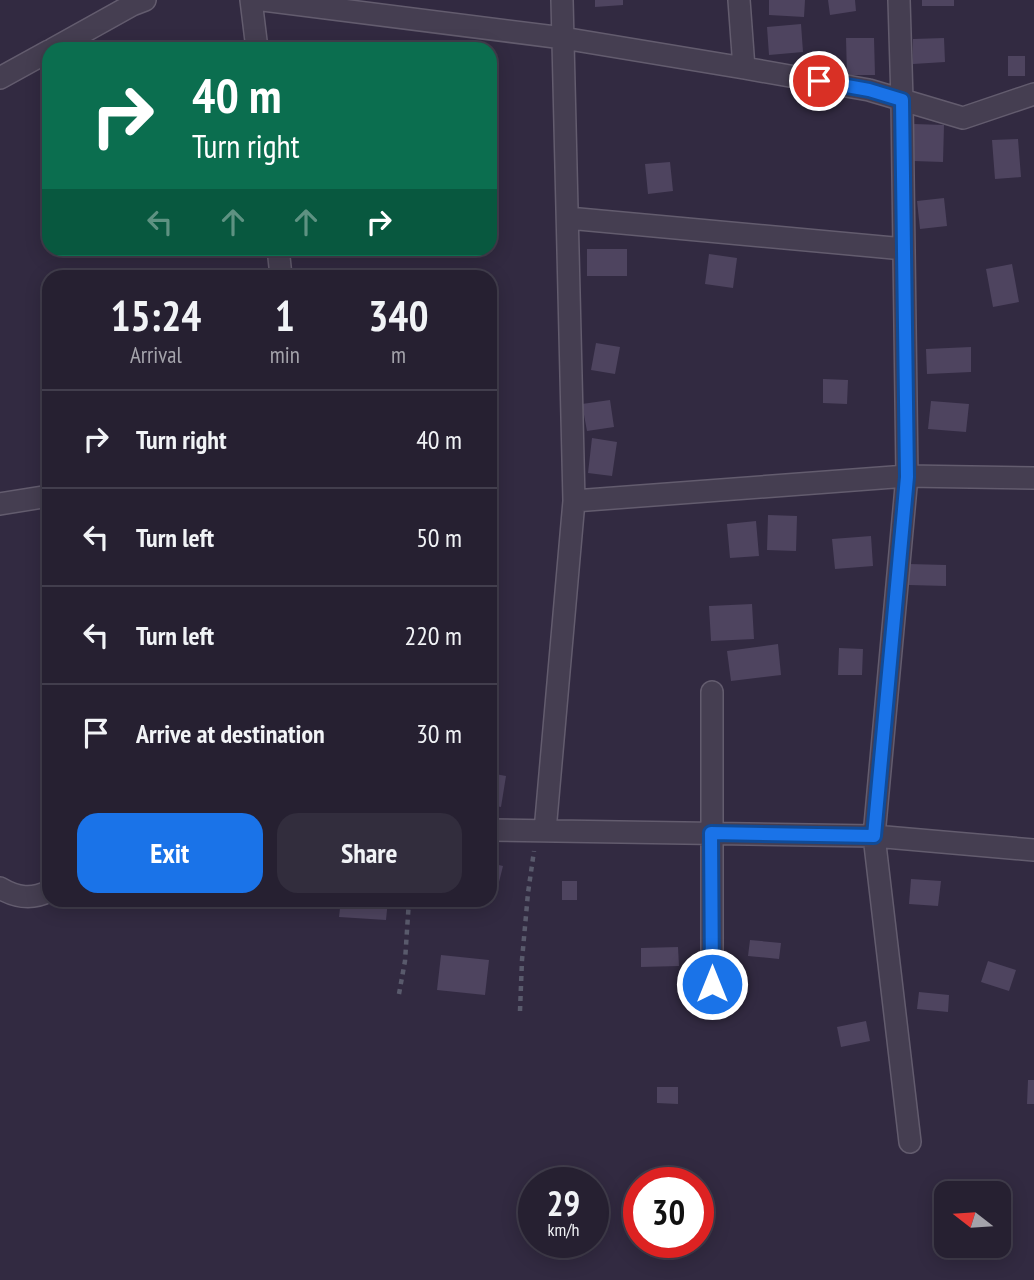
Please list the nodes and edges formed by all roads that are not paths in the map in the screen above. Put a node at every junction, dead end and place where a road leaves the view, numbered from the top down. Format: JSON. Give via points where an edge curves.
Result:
{"nodes":[{"id":1,"x":145,"y":0,"type":"edge"},
{"id":2,"x":251,"y":0,"type":"edge"},
{"id":3,"x":263,"y":0,"type":"edge"},
{"id":4,"x":562,"y":0,"type":"edge"},
{"id":5,"x":739,"y":0,"type":"edge"},
{"id":6,"x":899,"y":0,"type":"edge"},
{"id":7,"x":410,"y":9,"type":"edge"},
{"id":8,"x":563,"y":38,"type":"junction"},
{"id":9,"x":65,"y":42,"type":"edge"},
{"id":10,"x":256,"y":42,"type":"edge"},
{"id":11,"x":42,"y":55,"type":"edge"},
{"id":12,"x":744,"y":68,"type":"junction"},
{"id":13,"x":0,"y":78,"type":"edge"},
{"id":14,"x":1034,"y":94,"type":"edge"},
{"id":15,"x":902,"y":100,"type":"junction"},
{"id":16,"x":568,"y":218,"type":"junction"},
{"id":17,"x":904,"y":250,"type":"junction"},
{"id":18,"x":907,"y":477,"type":"junction"},
{"id":19,"x":1034,"y":478,"type":"edge"},
{"id":20,"x":42,"y":497,"type":"edge"},
{"id":21,"x":574,"y":501,"type":"junction"},
{"id":22,"x":0,"y":504,"type":"edge"},
{"id":23,"x":712,"y":692,"type":"dead end"},
{"id":24,"x":497,"y":830,"type":"edge"},
{"id":25,"x":545,"y":831,"type":"junction"},
{"id":26,"x":711,"y":833,"type":"junction"},
{"id":27,"x":874,"y":836,"type":"junction"},
{"id":28,"x":1034,"y":850,"type":"edge"},
{"id":29,"x":0,"y":888,"type":"edge"},
{"id":30,"x":42,"y":894,"type":"edge"},
{"id":31,"x":712,"y":984,"type":"dead end"},
{"id":32,"x":910,"y":1142,"type":"dead end"}],
"edges":[{"from":1,"to":9,"type":"street"},
{"from":2,"to":10,"type":"street"},
{"from":3,"to":7,"type":"street"},
{"from":4,"to":8,"type":"street"},
{"from":5,"to":12,"type":"street"},
{"from":6,"to":15,"type":"street"},
{"from":7,"to":8,"type":"street"},
{"from":8,"to":12,"type":"street"},
{"from":8,"to":16,"type":"street"},
{"from":11,"to":13,"type":"street"},
{"from":12,"to":15,"type":"street"},
{"from":14,"to":15,"type":"street","via":[[962,118]]},
{"from":15,"to":17,"type":"street"},
{"from":16,"to":17,"type":"street"},
{"from":16,"to":21,"type":"street"},
{"from":17,"to":18,"type":"street"},
{"from":18,"to":19,"type":"street"},
{"from":18,"to":21,"type":"street"},
{"from":18,"to":27,"type":"street"},
{"from":20,"to":22,"type":"street"},
{"from":21,"to":25,"type":"street"},
{"from":23,"to":26,"type":"street"},
{"from":24,"to":25,"type":"street"},
{"from":25,"to":26,"type":"street"},
{"from":26,"to":27,"type":"street"},
{"from":26,"to":31,"type":"street"},
{"from":27,"to":28,"type":"street"},
{"from":27,"to":32,"type":"street"},
{"from":29,"to":30,"type":"street","via":[[19,897]]}]}
